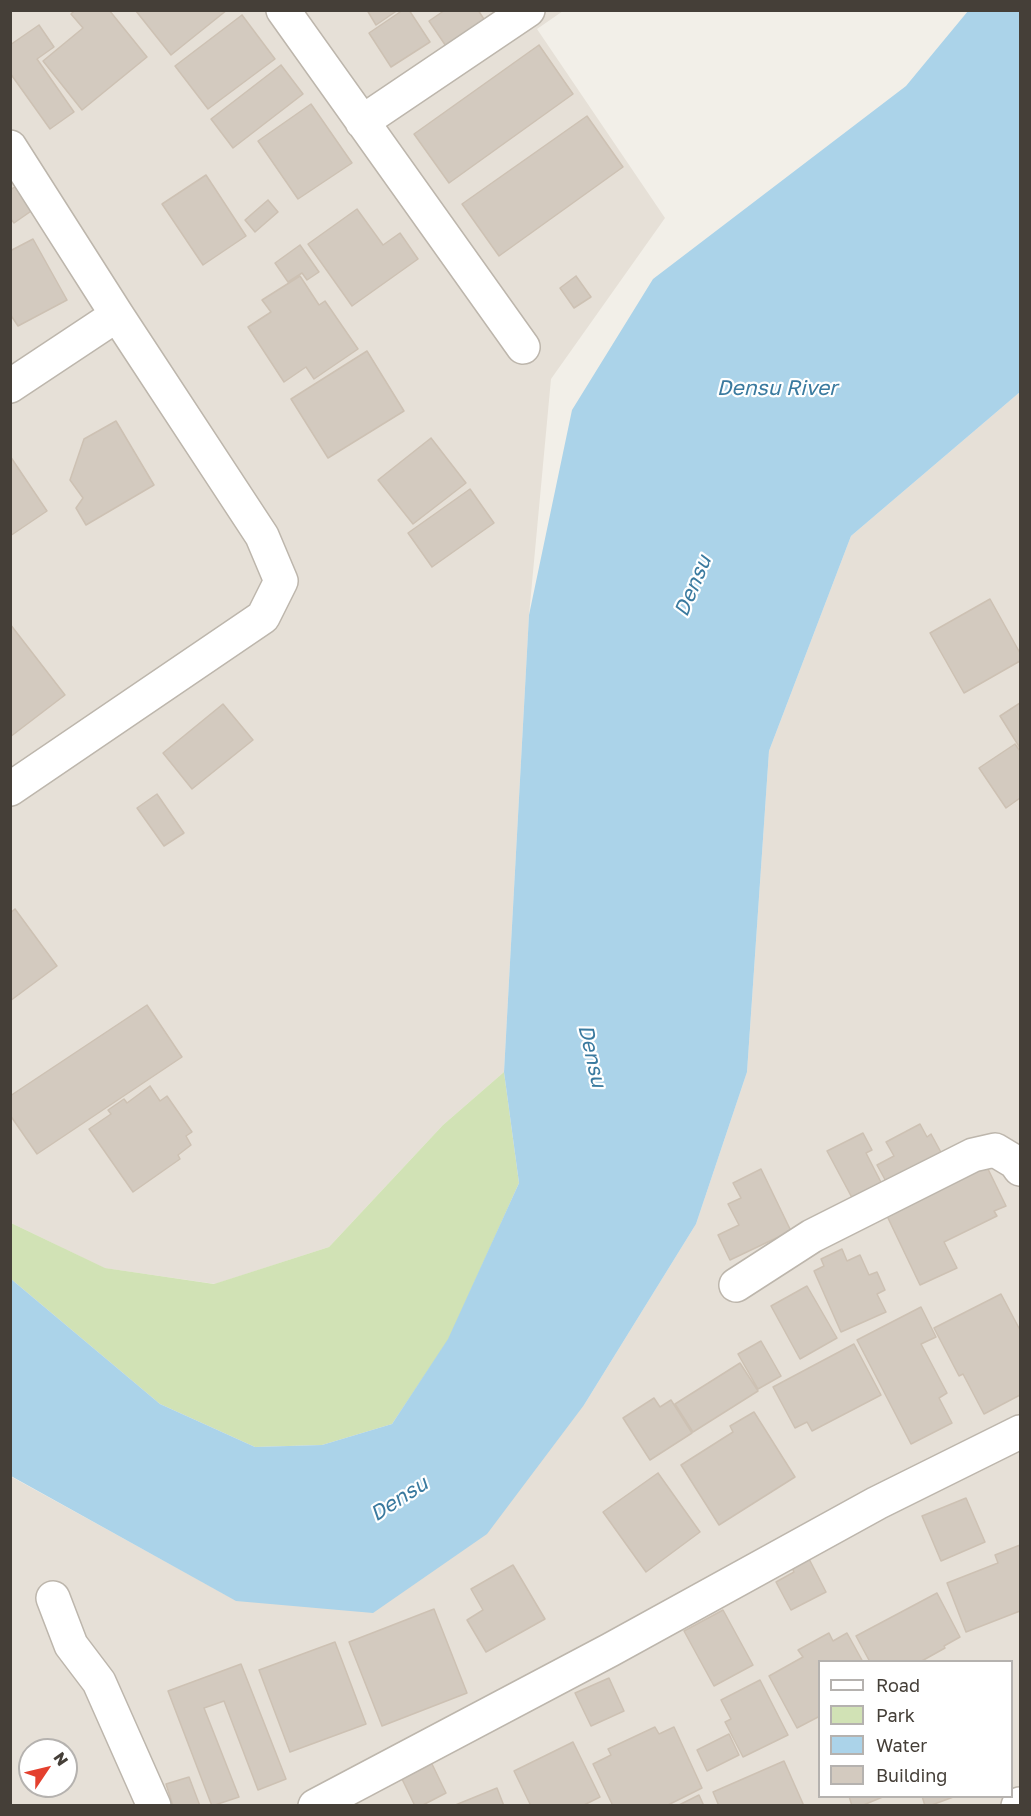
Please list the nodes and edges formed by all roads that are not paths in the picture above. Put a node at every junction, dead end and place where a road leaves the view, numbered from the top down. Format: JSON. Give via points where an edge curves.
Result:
{"nodes":[{"id":1,"x":282,"y":10,"type":"edge"},
{"id":2,"x":528,"y":10,"type":"edge"},
{"id":3,"x":362,"y":122,"type":"junction"},
{"id":4,"x":10,"y":147,"type":"edge"},
{"id":5,"x":117,"y":315,"type":"junction"},
{"id":6,"x":523,"y":347,"type":"dead end"},
{"id":7,"x":10,"y":386,"type":"edge"},
{"id":8,"x":10,"y":789,"type":"edge"},
{"id":9,"x":1020,"y":1169,"type":"edge"},
{"id":10,"x":736,"y":1286,"type":"dead end"},
{"id":11,"x":1020,"y":1432,"type":"edge"},
{"id":12,"x":52,"y":1598,"type":"dead end"},
{"id":13,"x":154,"y":1806,"type":"edge"},
{"id":14,"x":315,"y":1806,"type":"edge"}],
"edges":[{"from":1,"to":3,"type":"street"},
{"from":2,"to":3,"type":"street"},
{"from":3,"to":6,"type":"street"},
{"from":4,"to":5,"type":"street"},
{"from":5,"to":7,"type":"street"},
{"from":5,"to":8,"type":"street","via":[[262,536],[282,581],[263,617]]},
{"from":9,"to":10,"type":"street","via":[[995,1150],[973,1155],[812,1236]]},
{"from":11,"to":14,"type":"street","via":[[877,1503]]},
{"from":12,"to":13,"type":"street","via":[[71,1645],[99,1682]]}]}
